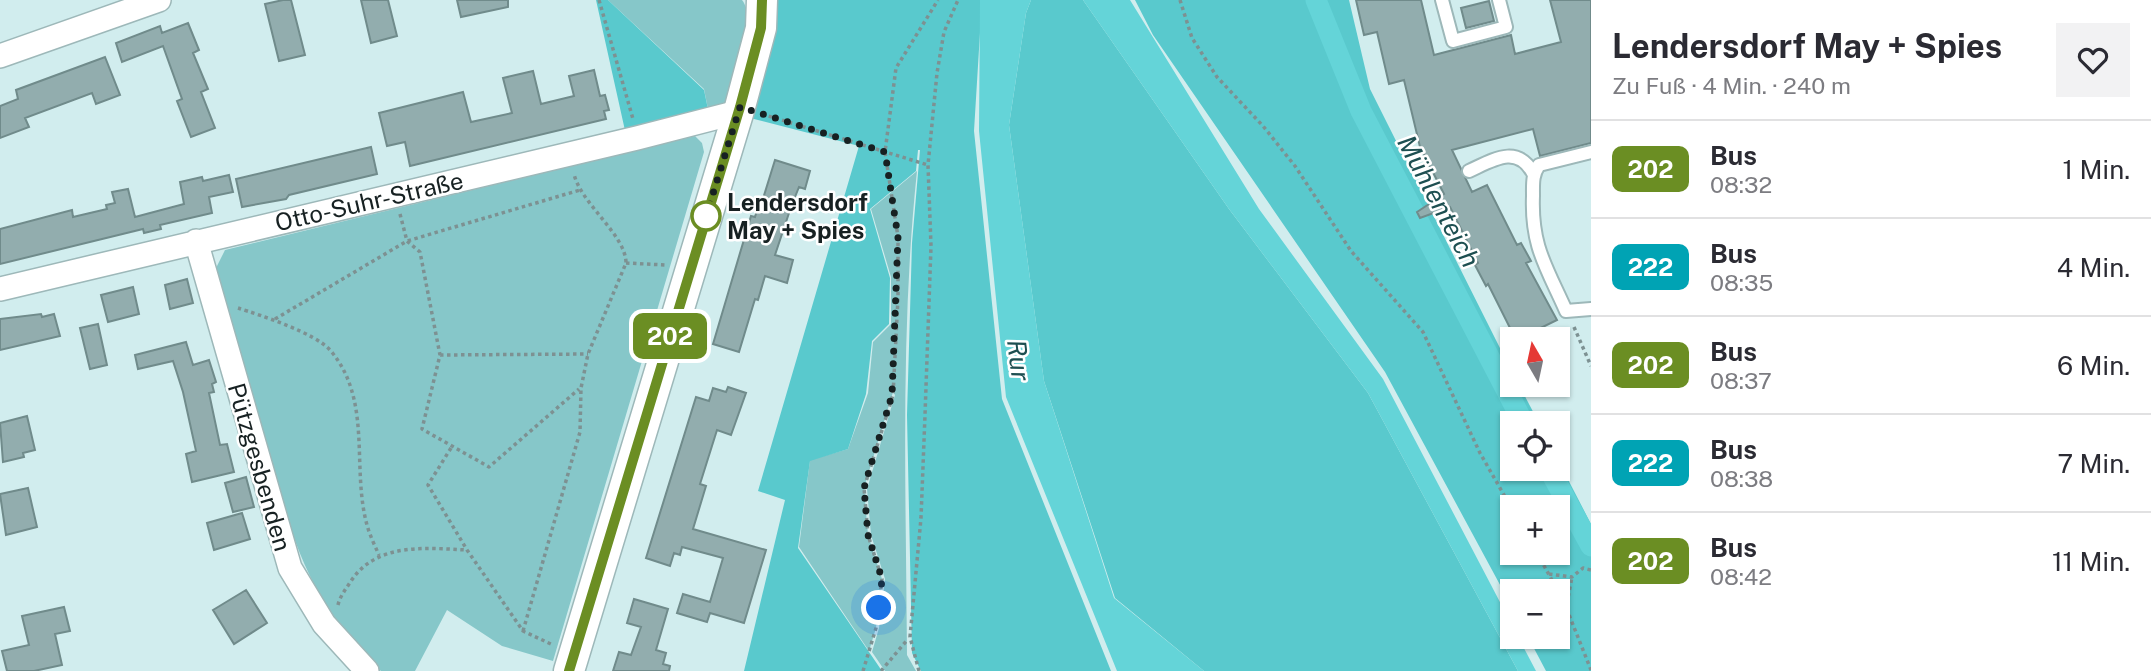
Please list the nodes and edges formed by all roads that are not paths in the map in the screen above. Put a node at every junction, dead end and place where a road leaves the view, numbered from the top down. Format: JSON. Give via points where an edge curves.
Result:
{"nodes":[{"id":1,"x":762,"y":0,"type":"edge"},
{"id":2,"x":1443,"y":0,"type":"edge"},
{"id":3,"x":1499,"y":0,"type":"edge"},
{"id":4,"x":146,"y":2,"type":"edge"},
{"id":5,"x":0,"y":56,"type":"edge"},
{"id":6,"x":739,"y":109,"type":"junction"},
{"id":7,"x":1591,"y":152,"type":"edge"},
{"id":8,"x":1469,"y":171,"type":"dead end"},
{"id":9,"x":1534,"y":173,"type":"junction"},
{"id":10,"x":197,"y":241,"type":"junction"},
{"id":11,"x":0,"y":289,"type":"edge"},
{"id":12,"x":1591,"y":309,"type":"edge"},
{"id":13,"x":572,"y":662,"type":"edge"},
{"id":14,"x":367,"y":671,"type":"edge"}],
"edges":[{"from":1,"to":6,"type":"street","via":[[761,28]]},
{"from":2,"to":3,"type":"lane","via":[[1453,41],[1506,27]]},
{"from":4,"to":5,"type":"street"},
{"from":6,"to":10,"type":"street","name":"Otto-Suhr-Straße","via":[[570,155]]},
{"from":6,"to":13,"type":"street"},
{"from":7,"to":9,"type":"lane","via":[[1539,165]]},
{"from":8,"to":9,"type":"lane","via":[[1508,155],[1524,160]]},
{"from":9,"to":12,"type":"lane","via":[[1534,241],[1566,310]]},
{"from":10,"to":11,"type":"street","name":"Otto-Suhr-Straße"},
{"from":10,"to":14,"type":"street","name":"Pützgesbenden","via":[[290,568],[334,636]]}]}
